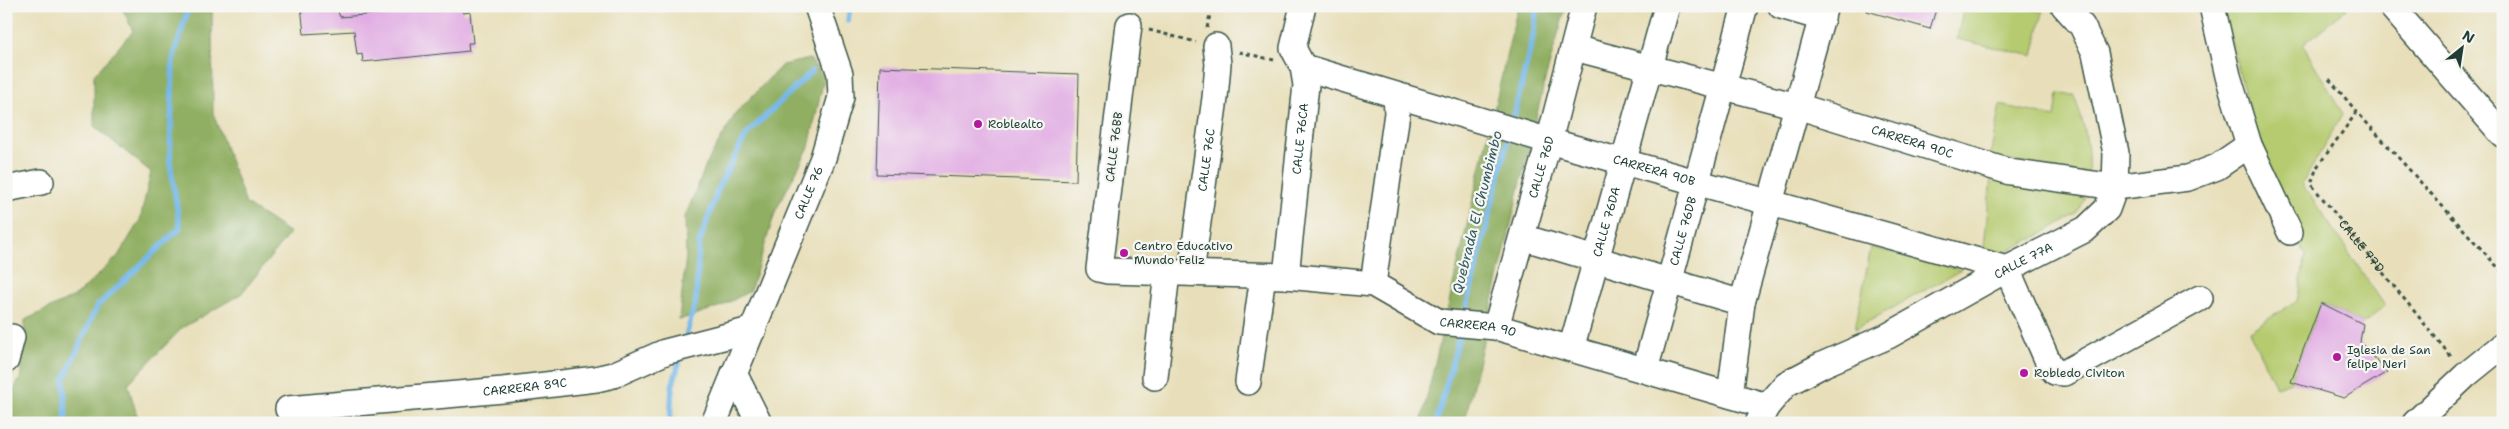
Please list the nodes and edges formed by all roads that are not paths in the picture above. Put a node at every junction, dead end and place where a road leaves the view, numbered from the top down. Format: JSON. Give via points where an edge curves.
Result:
{"nodes":[{"id":1,"x":818,"y":6,"type":"edge"},
{"id":2,"x":1303,"y":6,"type":"edge"},
{"id":3,"x":1584,"y":6,"type":"edge"},
{"id":4,"x":1667,"y":6,"type":"edge"},
{"id":5,"x":1745,"y":6,"type":"edge"},
{"id":6,"x":1781,"y":6,"type":"edge"},
{"id":7,"x":2064,"y":6,"type":"edge"},
{"id":8,"x":2212,"y":6,"type":"edge"},
{"id":9,"x":2391,"y":6,"type":"edge"},
{"id":10,"x":1823,"y":12,"type":"edge"},
{"id":11,"x":1129,"y":25,"type":"dead end"},
{"id":12,"x":1216,"y":46,"type":"dead end"},
{"id":13,"x":1574,"y":48,"type":"junction"},
{"id":14,"x":1302,"y":67,"type":"junction"},
{"id":15,"x":1650,"y":68,"type":"junction"},
{"id":16,"x":1722,"y":86,"type":"junction"},
{"id":17,"x":1396,"y":96,"type":"junction"},
{"id":18,"x":1796,"y":106,"type":"junction"},
{"id":19,"x":2503,"y":135,"type":"edge"},
{"id":20,"x":1550,"y":141,"type":"junction"},
{"id":21,"x":2249,"y":145,"type":"junction"},
{"id":22,"x":1623,"y":162,"type":"junction"},
{"id":23,"x":41,"y":182,"type":"dead end"},
{"id":24,"x":1696,"y":183,"type":"junction"},
{"id":25,"x":2115,"y":186,"type":"junction"},
{"id":26,"x":6,"y":190,"type":"edge"},
{"id":27,"x":1769,"y":203,"type":"junction"},
{"id":28,"x":2290,"y":232,"type":"dead end"},
{"id":29,"x":1522,"y":237,"type":"junction"},
{"id":30,"x":1597,"y":260,"type":"junction"},
{"id":31,"x":1099,"y":268,"type":"joint"},
{"id":32,"x":2006,"y":270,"type":"junction"},
{"id":33,"x":1179,"y":273,"type":"junction"},
{"id":34,"x":1274,"y":276,"type":"junction"},
{"id":35,"x":1670,"y":281,"type":"junction"},
{"id":36,"x":1373,"y":284,"type":"junction"},
{"id":37,"x":2200,"y":298,"type":"dead end"},
{"id":38,"x":1742,"y":303,"type":"junction"},
{"id":39,"x":1496,"y":327,"type":"junction"},
{"id":40,"x":754,"y":329,"type":"junction"},
{"id":41,"x":2503,"y":345,"type":"edge"},
{"id":42,"x":1571,"y":349,"type":"junction"},
{"id":43,"x":1645,"y":370,"type":"junction"},
{"id":44,"x":734,"y":373,"type":"junction"},
{"id":45,"x":1155,"y":377,"type":"dead end"},
{"id":46,"x":1248,"y":382,"type":"dead end"},
{"id":47,"x":1730,"y":395,"type":"junction"},
{"id":48,"x":288,"y":409,"type":"dead end"},
{"id":49,"x":1762,"y":414,"type":"edge"},
{"id":50,"x":714,"y":423,"type":"edge"},
{"id":51,"x":759,"y":423,"type":"edge"},
{"id":52,"x":2416,"y":423,"type":"edge"}],
"edges":[{"from":1,"to":40,"type":"street","name":"CALLE 76","via":[[840,74],[841,97],[824,158]]},
{"from":2,"to":14,"type":"street","name":"CALLE 76CA","via":[[1294,48]]},
{"from":3,"to":13,"type":"street","name":"CALLE 76D"},
{"from":4,"to":15,"type":"street","name":"CALLE 76DA"},
{"from":5,"to":16,"type":"street","name":"CALLE 76DB"},
{"from":6,"to":10,"type":"street"},
{"from":7,"to":25,"type":"street","name":"CALLE 77A","via":[[2082,26],[2095,53],[2116,153]]},
{"from":8,"to":21,"type":"street","via":[[2228,76]]},
{"from":9,"to":19,"type":"street"},
{"from":10,"to":18,"type":"street"},
{"from":11,"to":31,"type":"street","name":"CALLE 76BB"},
{"from":12,"to":33,"type":"street","name":"CALLE 76C","via":[[1215,98]]},
{"from":13,"to":15,"type":"street","name":"CARRERA 90C"},
{"from":13,"to":20,"type":"street","name":"CALLE 76D"},
{"from":14,"to":17,"type":"street","name":"CARRERA 90B"},
{"from":14,"to":34,"type":"street","name":"CALLE 76CA","via":[[1306,86]]},
{"from":15,"to":16,"type":"street","name":"CARRERA 90C"},
{"from":15,"to":22,"type":"street","name":"CALLE 76DA"},
{"from":16,"to":18,"type":"street","name":"CARRERA 90C"},
{"from":16,"to":24,"type":"street","name":"CALLE 76DB"},
{"from":17,"to":20,"type":"street","name":"CARRERA 90B"},
{"from":17,"to":36,"type":"street","via":[[1397,113]]},
{"from":18,"to":25,"type":"street","name":"CARRERA 90C","via":[[2010,172]]},
{"from":18,"to":27,"type":"street"},
{"from":20,"to":22,"type":"street","name":"CARRERA 90B"},
{"from":20,"to":29,"type":"street","name":"CALLE 76D"},
{"from":21,"to":25,"type":"street","name":"CARRERA 90C","via":[[2217,167],[2188,178]]},
{"from":21,"to":28,"type":"street"},
{"from":22,"to":24,"type":"street","name":"CARRERA 90B"},
{"from":22,"to":30,"type":"street","name":"CALLE 76DA"},
{"from":23,"to":26,"type":"street"},
{"from":24,"to":27,"type":"street","name":"CARRERA 90B"},
{"from":24,"to":35,"type":"street","name":"CALLE 76DB"},
{"from":25,"to":32,"type":"street","name":"CALLE 77A","via":[[2107,209],[2086,229]]},
{"from":27,"to":32,"type":"street","name":"CARRERA 90B"},
{"from":27,"to":38,"type":"street"},
{"from":29,"to":30,"type":"street"},
{"from":29,"to":39,"type":"street","name":"CALLE 76D"},
{"from":30,"to":35,"type":"street"},
{"from":30,"to":42,"type":"street","name":"CALLE 76DA"},
{"from":31,"to":33,"type":"street","name":"CARRERA 90"},
{"from":32,"to":37,"type":"street","via":[[2050,366],[2055,372],[2064,374]]},
{"from":32,"to":49,"type":"street","name":"CALLE 77A","via":[[1888,336],[1786,384]]},
{"from":33,"to":34,"type":"street","name":"CARRERA 90"},
{"from":33,"to":45,"type":"street","name":"CALLE 76C"},
{"from":34,"to":36,"type":"street","name":"CARRERA 90"},
{"from":34,"to":46,"type":"street","name":"CALLE 76CA"},
{"from":35,"to":38,"type":"street"},
{"from":35,"to":43,"type":"street","name":"CALLE 76DB"},
{"from":36,"to":39,"type":"street","name":"CARRERA 90","via":[[1439,322]]},
{"from":38,"to":47,"type":"street"},
{"from":39,"to":42,"type":"street","name":"CARRERA 90"},
{"from":40,"to":44,"type":"street","name":"CALLE 76"},
{"from":40,"to":48,"type":"street","name":"CARRERA 89C","via":[[665,352],[596,379]]},
{"from":41,"to":52,"type":"street"},
{"from":42,"to":43,"type":"street","name":"CARRERA 90"},
{"from":43,"to":47,"type":"street","name":"CARRERA 90"},
{"from":44,"to":50,"type":"street","name":"CALLE 76"},
{"from":44,"to":51,"type":"street"},
{"from":47,"to":49,"type":"street","name":"CARRERA 90"}]}
